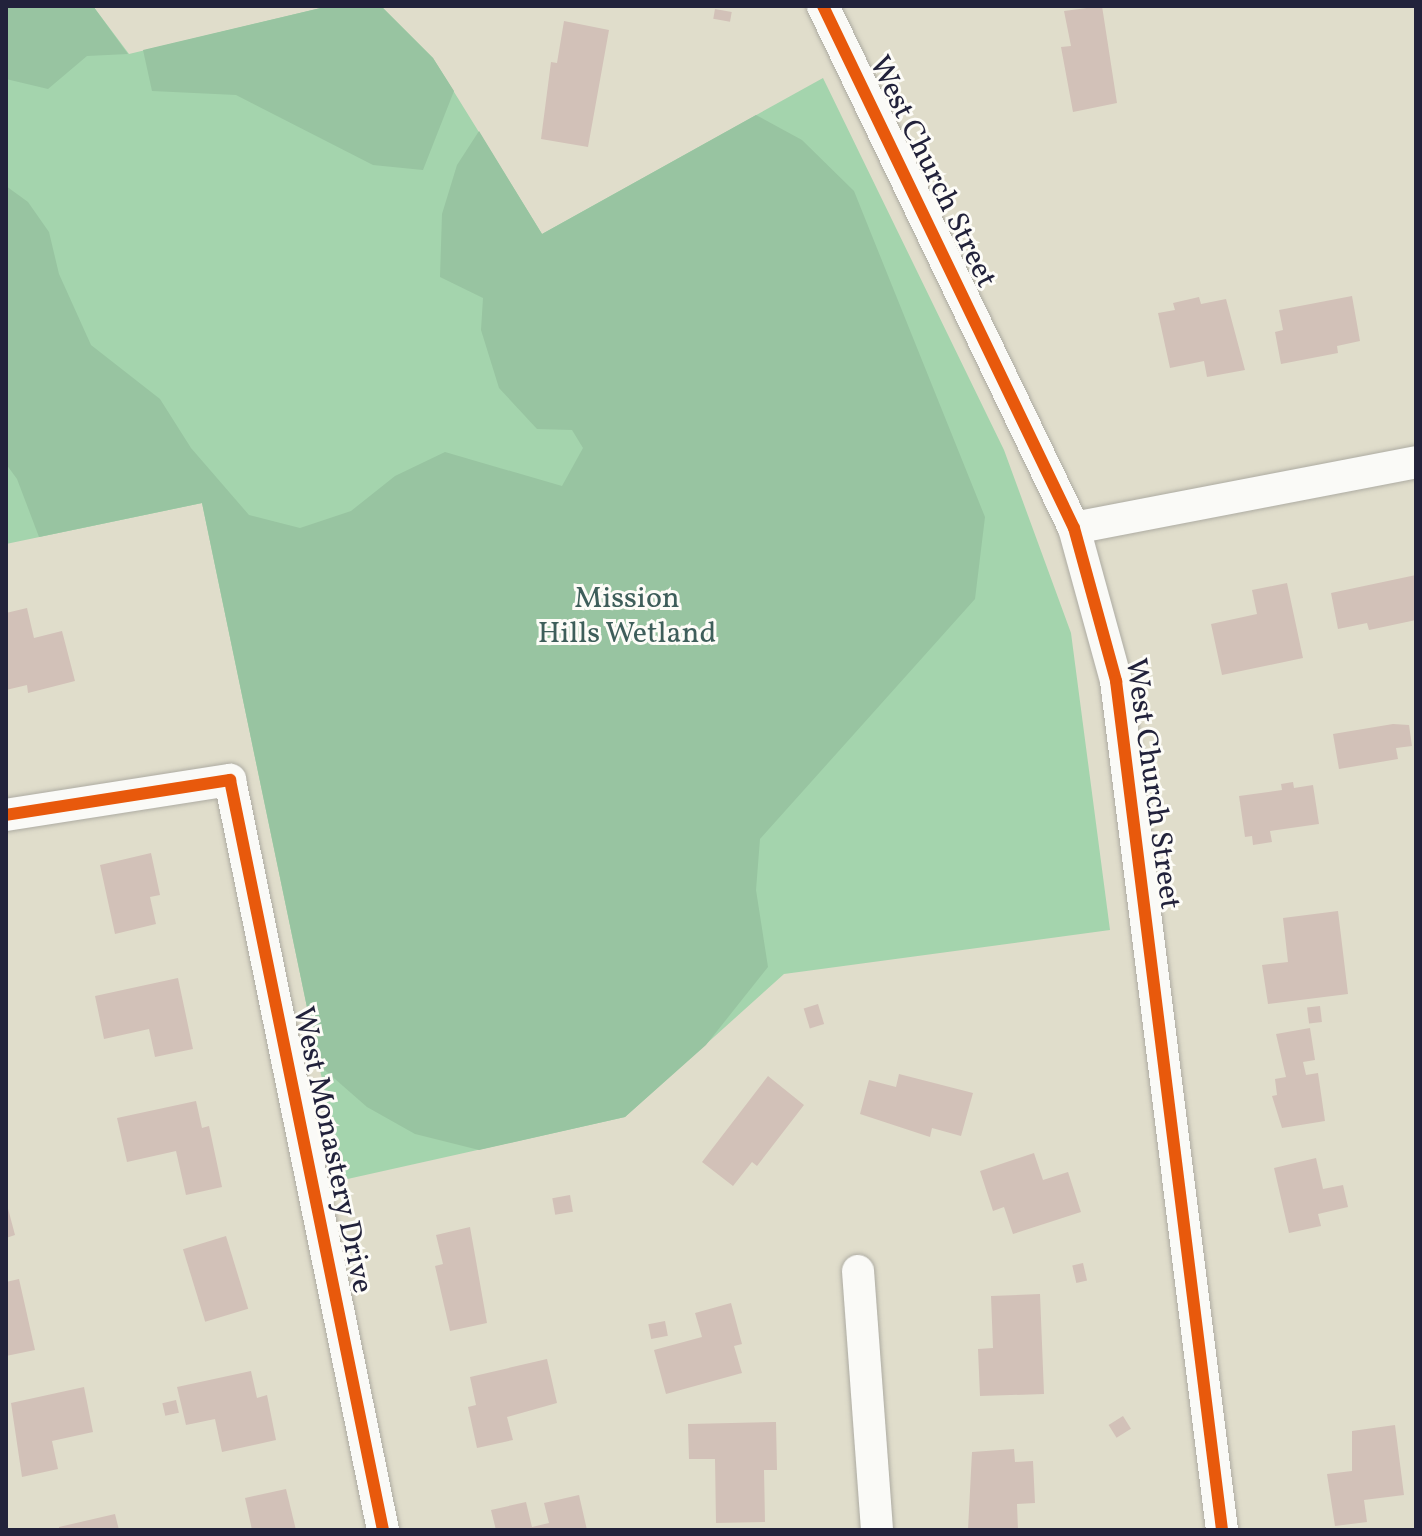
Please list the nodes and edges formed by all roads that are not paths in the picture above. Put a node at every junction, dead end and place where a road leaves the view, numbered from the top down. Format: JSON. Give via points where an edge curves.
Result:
{"nodes":[{"id":1,"x":823,"y":6,"type":"edge"},
{"id":2,"x":1416,"y":462,"type":"edge"},
{"id":3,"x":1074,"y":528,"type":"junction"},
{"id":4,"x":6,"y":815,"type":"edge"},
{"id":5,"x":858,"y":1271,"type":"dead end"},
{"id":6,"x":383,"y":1530,"type":"edge"},
{"id":7,"x":877,"y":1530,"type":"edge"},
{"id":8,"x":1222,"y":1530,"type":"edge"}],
"edges":[{"from":1,"to":3,"type":"street","name":"West Church Street"},
{"from":2,"to":3,"type":"street"},
{"from":3,"to":8,"type":"street","name":"West Church Street","via":[[1116,681]]},
{"from":4,"to":6,"type":"street","name":"West Monastery Drive","via":[[230,780]]},
{"from":5,"to":7,"type":"street"}]}
